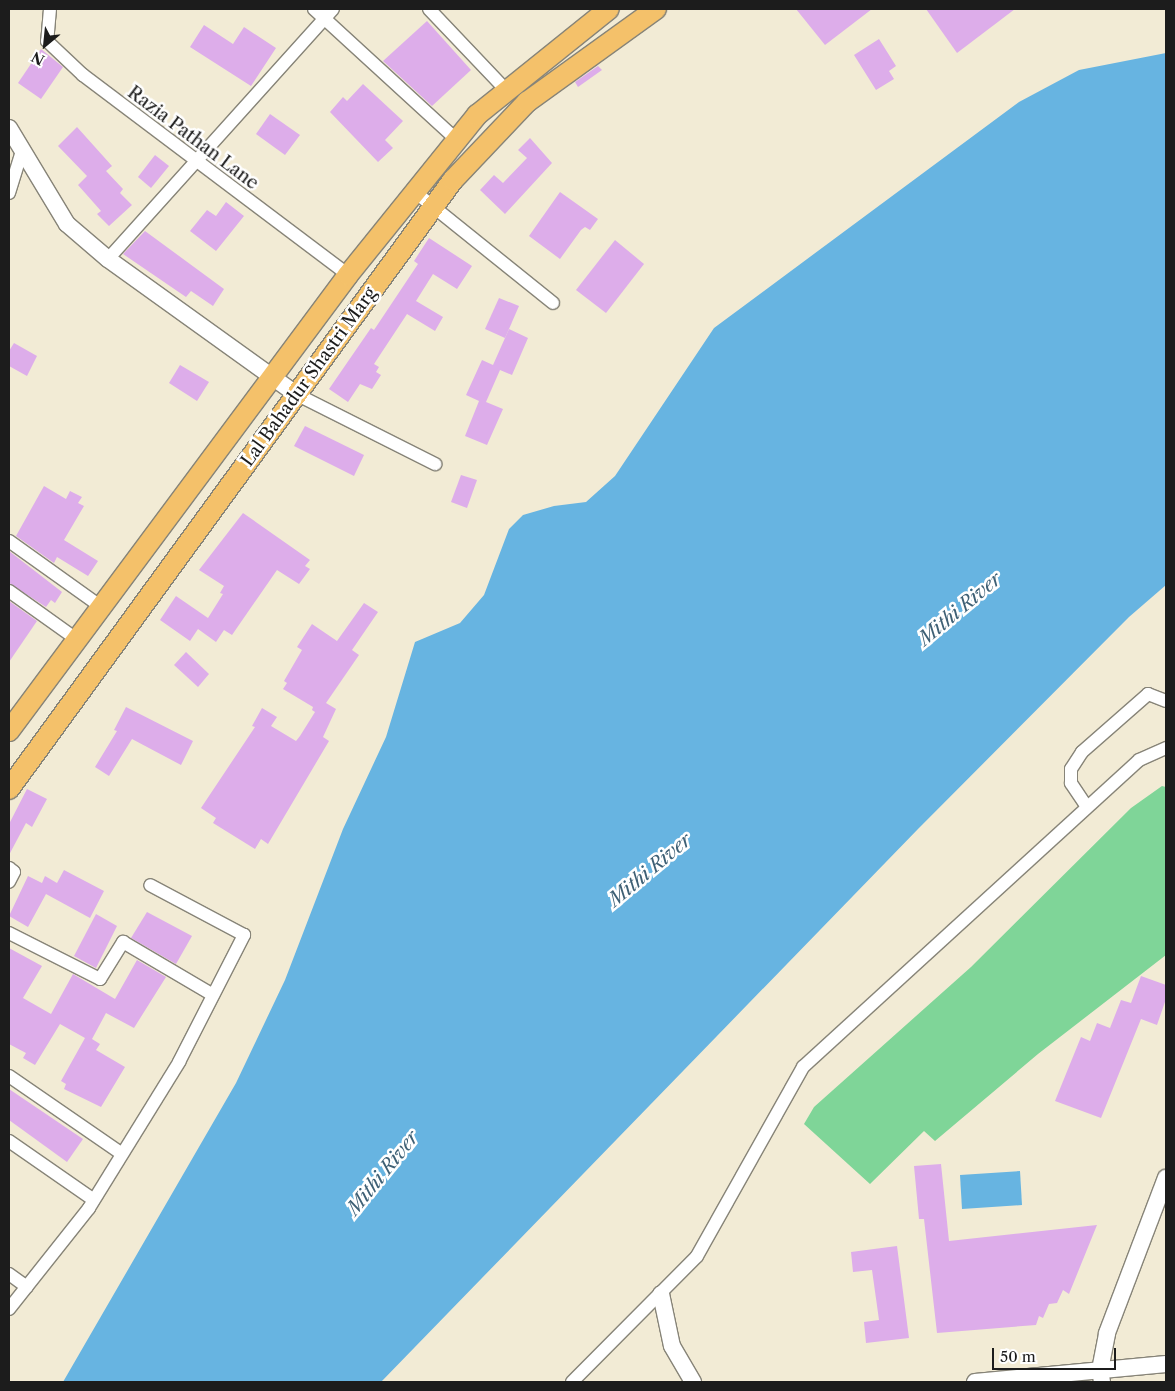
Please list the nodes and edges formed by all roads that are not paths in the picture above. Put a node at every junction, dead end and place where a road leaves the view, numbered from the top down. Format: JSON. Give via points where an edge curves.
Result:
{"nodes":[{"id":1,"x":50,"y":9,"type":"edge"},
{"id":2,"x":314,"y":9,"type":"edge"},
{"id":3,"x":429,"y":9,"type":"edge"},
{"id":4,"x":656,"y":9,"type":"edge"},
{"id":5,"x":598,"y":12,"type":"edge"},
{"id":6,"x":329,"y":13,"type":"edge"},
{"id":7,"x":506,"y":90,"type":"junction"},
{"id":8,"x":9,"y":128,"type":"edge"},
{"id":9,"x":457,"y":140,"type":"junction"},
{"id":10,"x":22,"y":151,"type":"junction"},
{"id":11,"x":194,"y":162,"type":"junction"},
{"id":12,"x":415,"y":192,"type":"junction"},
{"id":13,"x":9,"y":193,"type":"edge"},
{"id":14,"x":434,"y":206,"type":"junction"},
{"id":15,"x":108,"y":259,"type":"junction"},
{"id":16,"x":348,"y":275,"type":"junction"},
{"id":17,"x":553,"y":302,"type":"dead end"},
{"id":18,"x":271,"y":376,"type":"junction"},
{"id":19,"x":296,"y":394,"type":"junction"},
{"id":20,"x":436,"y":464,"type":"dead end"},
{"id":21,"x":9,"y":541,"type":"edge"},
{"id":22,"x":9,"y":591,"type":"edge"},
{"id":23,"x":100,"y":606,"type":"junction"},
{"id":24,"x":76,"y":639,"type":"junction"},
{"id":25,"x":1166,"y":701,"type":"edge"},
{"id":26,"x":10,"y":725,"type":"edge"},
{"id":27,"x":1166,"y":748,"type":"edge"},
{"id":28,"x":9,"y":789,"type":"edge"},
{"id":29,"x":1088,"y":807,"type":"junction"},
{"id":30,"x":9,"y":868,"type":"edge"},
{"id":31,"x":9,"y":882,"type":"edge"},
{"id":32,"x":150,"y":885,"type":"dead end"},
{"id":33,"x":9,"y":933,"type":"edge"},
{"id":34,"x":213,"y":995,"type":"junction"},
{"id":35,"x":9,"y":1076,"type":"edge"},
{"id":36,"x":9,"y":1141,"type":"edge"},
{"id":37,"x":122,"y":1154,"type":"junction"},
{"id":38,"x":1166,"y":1178,"type":"edge"},
{"id":39,"x":1163,"y":1195,"type":"edge"},
{"id":40,"x":94,"y":1200,"type":"junction"},
{"id":41,"x":9,"y":1274,"type":"edge"},
{"id":42,"x":26,"y":1286,"type":"junction"},
{"id":43,"x":661,"y":1294,"type":"junction"},
{"id":44,"x":9,"y":1309,"type":"edge"},
{"id":45,"x":1166,"y":1364,"type":"edge"},
{"id":46,"x":1101,"y":1376,"type":"edge"},
{"id":47,"x":572,"y":1382,"type":"edge"},
{"id":48,"x":693,"y":1382,"type":"edge"},
{"id":49,"x":975,"y":1382,"type":"edge"}],
"edges":[{"from":1,"to":11,"type":"street","name":"Razia Pathan Lane","via":[[48,41],[82,75]]},
{"from":2,"to":6,"type":"street"},
{"from":3,"to":7,"type":"street"},
{"from":4,"to":14,"type":"main road","name":"Lal Bahadur Shastri Marg","via":[[527,102],[453,180]]},
{"from":5,"to":7,"type":"main road","name":"Lal Bahadur Shastri Marg"},
{"from":6,"to":9,"type":"street"},
{"from":6,"to":11,"type":"street"},
{"from":7,"to":9,"type":"main road","name":"Lal Bahadur Shastri Marg","via":[[477,115]]},
{"from":8,"to":10,"type":"street"},
{"from":9,"to":12,"type":"main road","name":"Lal Bahadur Shastri Marg"},
{"from":10,"to":13,"type":"street"},
{"from":10,"to":15,"type":"street","via":[[67,224]]},
{"from":11,"to":15,"type":"street"},
{"from":11,"to":16,"type":"street","name":"Razia Pathan Lane"},
{"from":12,"to":14,"type":"street"},
{"from":12,"to":16,"type":"main road","name":"Lal Bahadur Shastri Marg"},
{"from":14,"to":17,"type":"street"},
{"from":14,"to":19,"type":"main road","name":"Lal Bahadur Shastri Marg"},
{"from":15,"to":18,"type":"street"},
{"from":16,"to":18,"type":"main road","name":"Lal Bahadur Shastri Marg"},
{"from":18,"to":19,"type":"street"},
{"from":18,"to":23,"type":"main road","name":"Lal Bahadur Shastri Marg"},
{"from":19,"to":20,"type":"street"},
{"from":19,"to":28,"type":"main road","name":"Lal Bahadur Shastri Marg"},
{"from":21,"to":23,"type":"street"},
{"from":22,"to":24,"type":"street"},
{"from":23,"to":24,"type":"main road","name":"Lal Bahadur Shastri Marg"},
{"from":24,"to":26,"type":"main road","name":"Lal Bahadur Shastri Marg"},
{"from":25,"to":29,"type":"street","via":[[1148,694],[1082,752],[1071,769],[1071,783]]},
{"from":27,"to":29,"type":"street","via":[[1139,760]]},
{"from":29,"to":43,"type":"street","via":[[803,1067],[698,1256]]},
{"from":30,"to":31,"type":"street","via":[[14,872]]},
{"from":32,"to":34,"type":"street","via":[[244,935]]},
{"from":33,"to":34,"type":"street","via":[[100,979],[123,942]]},
{"from":34,"to":37,"type":"street","via":[[178,1062]]},
{"from":35,"to":37,"type":"street"},
{"from":36,"to":40,"type":"street"},
{"from":37,"to":40,"type":"street"},
{"from":38,"to":39,"type":"street"},
{"from":39,"to":46,"type":"street","via":[[1107,1333]]},
{"from":40,"to":42,"type":"street"},
{"from":41,"to":42,"type":"street"},
{"from":42,"to":44,"type":"street"},
{"from":43,"to":47,"type":"street"},
{"from":43,"to":48,"type":"street","via":[[672,1346]]},
{"from":45,"to":46,"type":"street"},
{"from":46,"to":49,"type":"street"}]}
